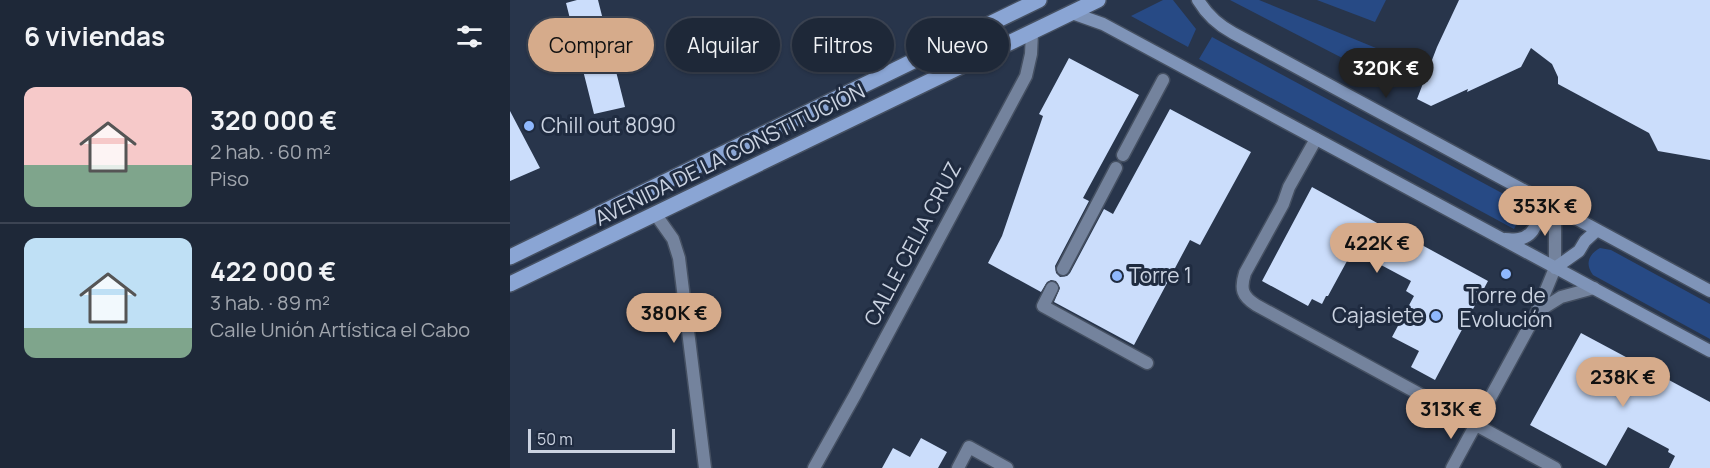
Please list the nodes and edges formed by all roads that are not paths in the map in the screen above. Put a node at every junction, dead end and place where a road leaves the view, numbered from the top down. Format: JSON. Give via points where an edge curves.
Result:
{"nodes":[{"id":1,"x":1039,"y":0,"type":"edge"},
{"id":2,"x":1098,"y":0,"type":"edge"},
{"id":3,"x":1198,"y":0,"type":"edge"},
{"id":4,"x":1072,"y":13,"type":"junction"},
{"id":5,"x":1032,"y":33,"type":"junction"},
{"id":6,"x":1163,"y":80,"type":"dead end"},
{"id":7,"x":1316,"y":139,"type":"junction"},
{"id":8,"x":1123,"y":155,"type":"dead end"},
{"id":9,"x":1116,"y":168,"type":"dead end"},
{"id":10,"x":1534,"y":196,"type":"junction"},
{"id":11,"x":1555,"y":208,"type":"junction"},
{"id":12,"x":656,"y":215,"type":"junction"},
{"id":13,"x":1597,"y":230,"type":"junction"},
{"id":14,"x":1503,"y":239,"type":"junction"},
{"id":15,"x":510,"y":257,"type":"edge"},
{"id":16,"x":1063,"y":268,"type":"dead end"},
{"id":17,"x":1555,"y":268,"type":"junction"},
{"id":18,"x":510,"y":284,"type":"edge"},
{"id":19,"x":1052,"y":288,"type":"dead end"},
{"id":20,"x":1594,"y":288,"type":"junction"},
{"id":21,"x":1710,"y":291,"type":"edge"},
{"id":22,"x":1537,"y":312,"type":"junction"},
{"id":23,"x":1710,"y":351,"type":"edge"},
{"id":24,"x":1147,"y":363,"type":"dead end"},
{"id":25,"x":1475,"y":425,"type":"junction"},
{"id":26,"x":705,"y":468,"type":"edge"},
{"id":27,"x":814,"y":468,"type":"edge"},
{"id":28,"x":958,"y":468,"type":"edge"},
{"id":29,"x":1007,"y":468,"type":"edge"},
{"id":30,"x":1452,"y":468,"type":"edge"},
{"id":31,"x":1555,"y":468,"type":"edge"}],
"edges":[{"from":1,"to":15,"type":"main road","name":"AVENIDA DE LA CONSTITUCIÓN"},
{"from":2,"to":4,"type":"main road","name":"AVENIDA DE LA CONSTITUCIÓN"},
{"from":3,"to":10,"type":"street","via":[[1222,27]]},
{"from":4,"to":5,"type":"main road","name":"AVENIDA DE LA CONSTITUCIÓN"},
{"from":4,"to":7,"type":"street","via":[[1103,24]]},
{"from":5,"to":12,"type":"main road","name":"AVENIDA DE LA CONSTITUCIÓN"},
{"from":5,"to":27,"type":"street","name":"CALLE CELIA CRUZ","via":[[1026,76]]},
{"from":6,"to":8,"type":"street"},
{"from":7,"to":14,"type":"street"},
{"from":7,"to":25,"type":"street","via":[[1245,273],[1244,295],[1266,311]]},
{"from":9,"to":16,"type":"street"},
{"from":10,"to":11,"type":"street"},
{"from":10,"to":14,"type":"street","via":[[1538,215],[1530,234],[1517,240]]},
{"from":11,"to":13,"type":"street"},
{"from":11,"to":17,"type":"street"},
{"from":12,"to":18,"type":"main road","name":"AVENIDA DE LA CONSTITUCIÓN"},
{"from":12,"to":26,"type":"street","via":[[673,239],[679,258]]},
{"from":13,"to":17,"type":"street","via":[[1579,251]]},
{"from":13,"to":21,"type":"street"},
{"from":14,"to":17,"type":"street"},
{"from":17,"to":20,"type":"street"},
{"from":17,"to":22,"type":"street"},
{"from":19,"to":24,"type":"street","via":[[1043,306]]},
{"from":20,"to":22,"type":"street","via":[[1561,297]]},
{"from":20,"to":23,"type":"street"},
{"from":22,"to":25,"type":"street"},
{"from":25,"to":30,"type":"street"},
{"from":25,"to":31,"type":"street"},
{"from":28,"to":29,"type":"street","via":[[969,447]]}]}
